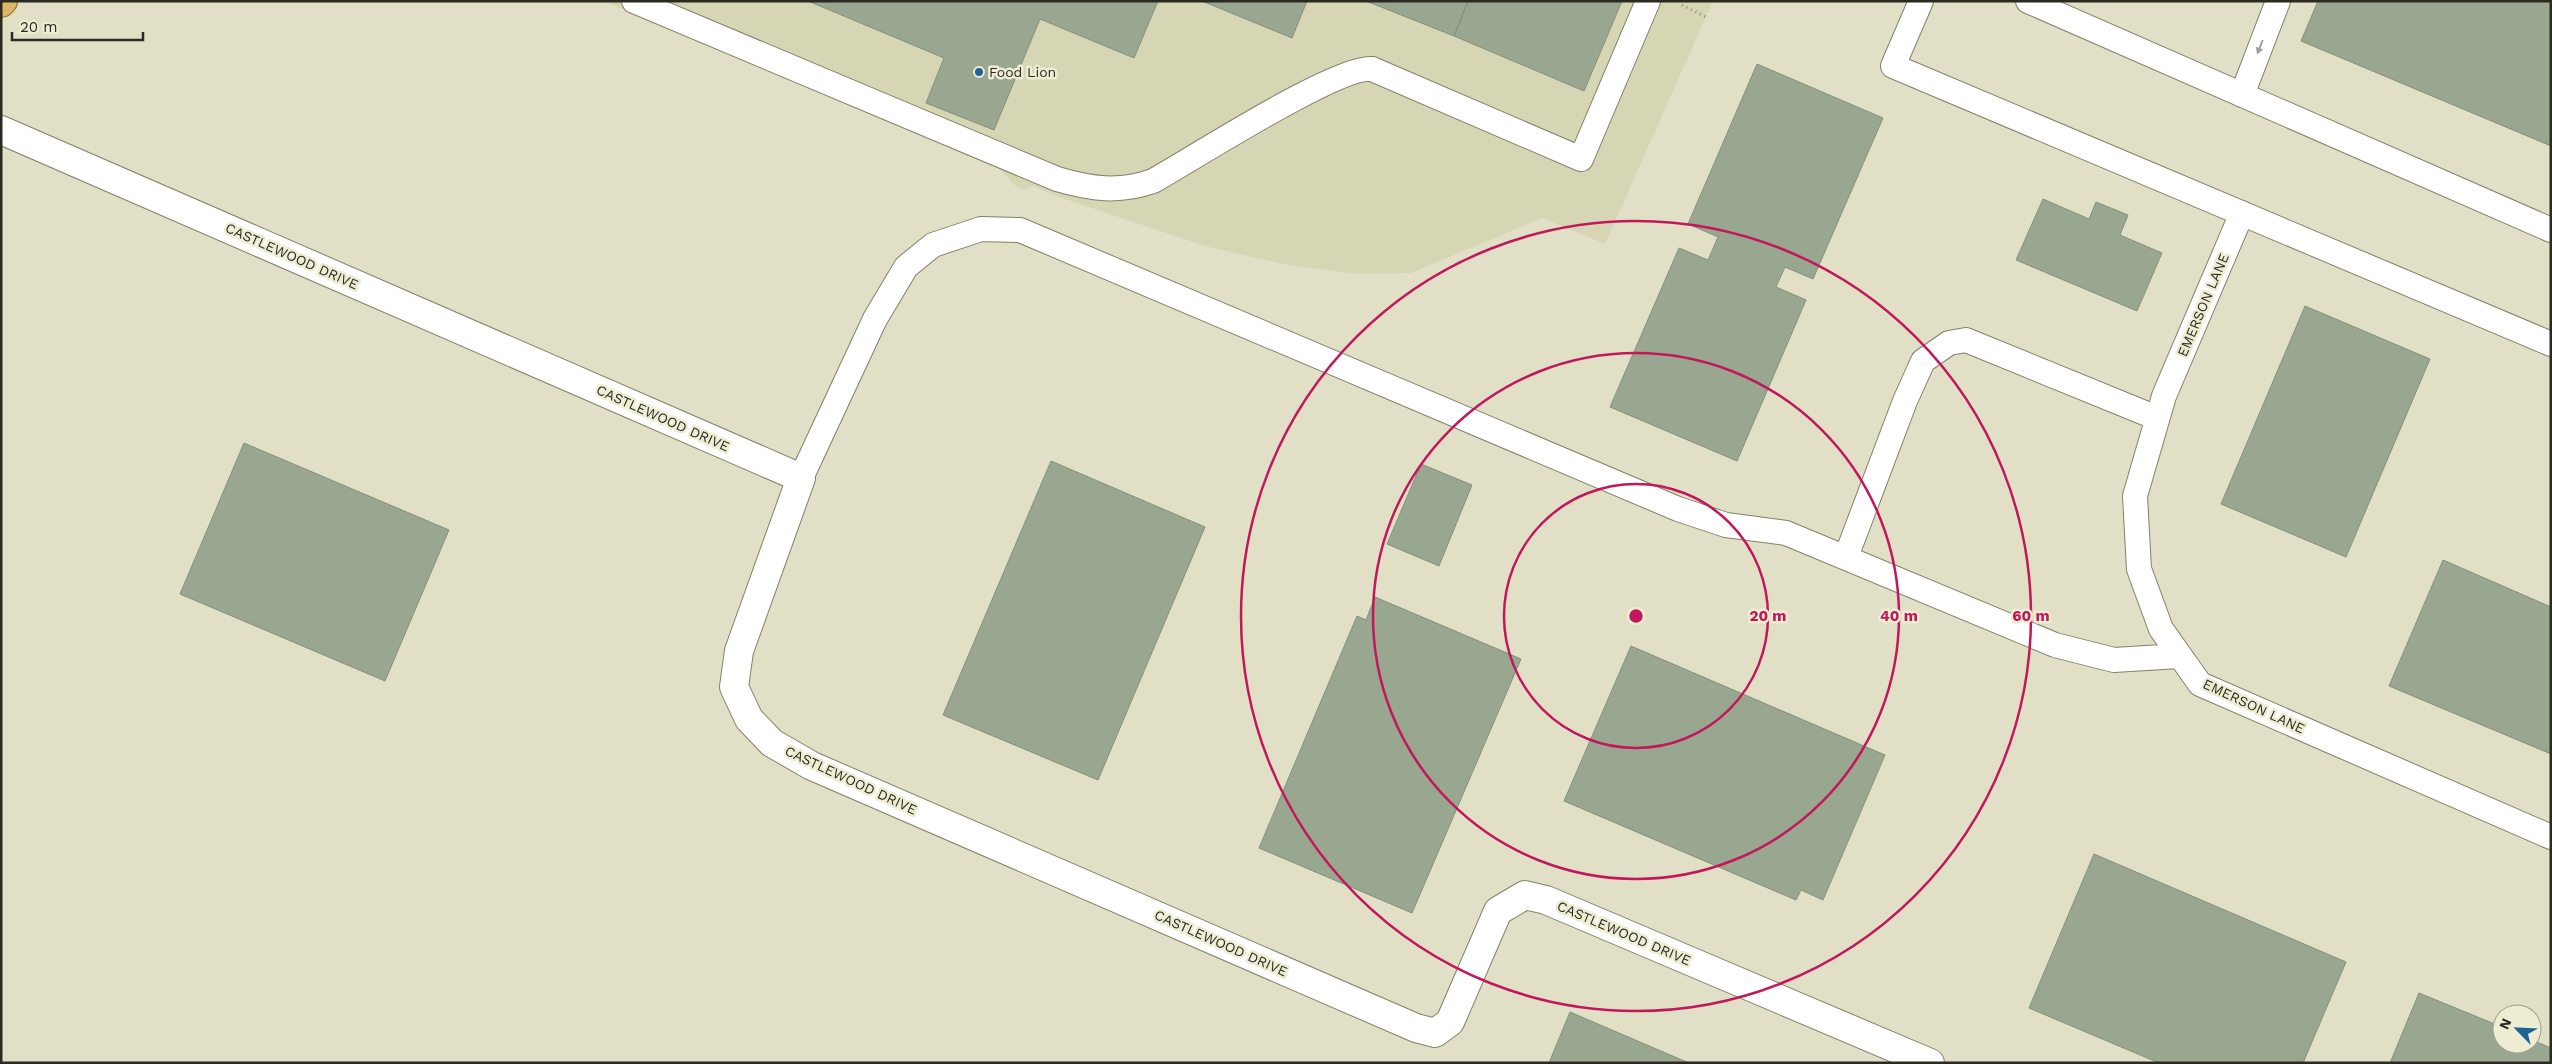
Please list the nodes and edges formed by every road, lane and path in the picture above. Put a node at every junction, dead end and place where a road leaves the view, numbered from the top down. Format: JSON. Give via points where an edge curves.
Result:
{"nodes":[{"id":1,"x":634,"y":1,"type":"edge"},
{"id":2,"x":1648,"y":1,"type":"edge"},
{"id":3,"x":1674,"y":1,"type":"edge"},
{"id":4,"x":1921,"y":1,"type":"edge"},
{"id":5,"x":2028,"y":1,"type":"edge"},
{"id":6,"x":2278,"y":1,"type":"edge"},
{"id":7,"x":1706,"y":17,"type":"dead end"},
{"id":8,"x":2242,"y":95,"type":"junction"},
{"id":9,"x":1,"y":130,"type":"edge"},
{"id":10,"x":2242,"y":213,"type":"junction"},
{"id":11,"x":2551,"y":230,"type":"edge"},
{"id":12,"x":2551,"y":344,"type":"edge"},
{"id":13,"x":2157,"y":418,"type":"junction"},
{"id":14,"x":801,"y":478,"type":"junction"},
{"id":15,"x":1846,"y":558,"type":"junction"},
{"id":16,"x":2180,"y":656,"type":"junction"},
{"id":17,"x":2551,"y":838,"type":"edge"},
{"id":18,"x":1930,"y":1063,"type":"edge"}],
"edges":[{"from":1,"to":2,"type":"lane","via":[[1050,176],[1078,186],[1107,190],[1152,181],[1328,82],[1362,68],[1372,69],[1580,159]]},
{"from":3,"to":7,"type":"path"},
{"from":4,"to":10,"type":"lane","via":[[1892,66]]},
{"from":5,"to":8,"type":"lane"},
{"from":6,"to":8,"type":"lane","one_way":true},
{"from":8,"to":11,"type":"lane"},
{"from":9,"to":14,"type":"street","name":"CASTLEWOOD DRIVE"},
{"from":10,"to":12,"type":"lane"},
{"from":10,"to":13,"type":"lane","name":"EMERSON LANE"},
{"from":13,"to":15,"type":"lane","via":[[1966,340],[1949,343],[1923,361]]},
{"from":13,"to":16,"type":"lane","name":"EMERSON LANE","via":[[2136,496],[2139,569],[2161,630]]},
{"from":14,"to":15,"type":"lane","via":[[875,319],[906,267],[932,245],[981,229],[1020,230],[1678,509],[1726,525],[1786,533]]},
{"from":14,"to":18,"type":"street","name":"CASTLEWOOD DRIVE","via":[[739,651],[734,687],[750,719],[772,743],[812,766],[1416,1028],[1435,1033],[1450,1022],[1498,911],[1525,895],[1546,900]]},
{"from":15,"to":16,"type":"lane","via":[[2054,645],[2114,660]]},
{"from":16,"to":17,"type":"lane","name":"EMERSON LANE","via":[[2200,684]]}]}
